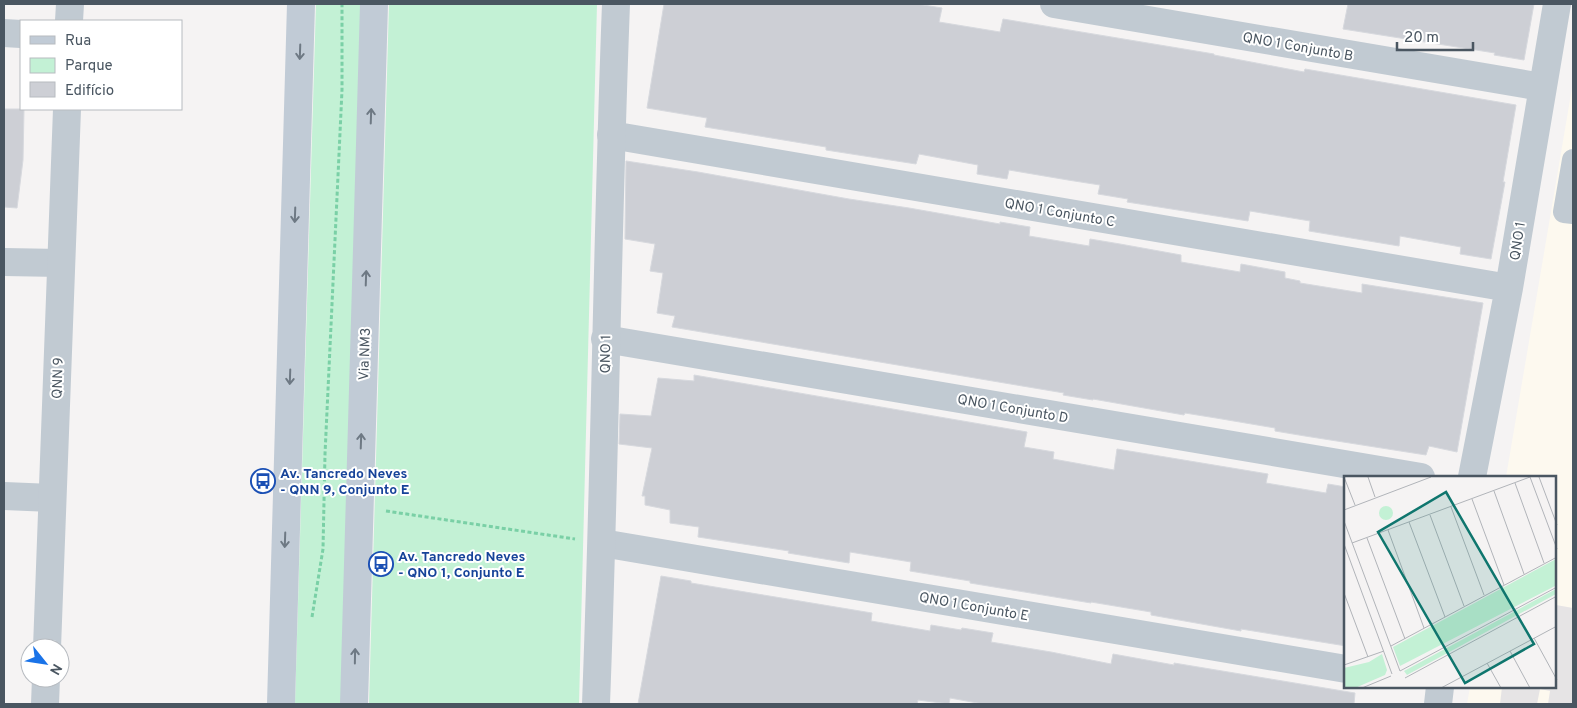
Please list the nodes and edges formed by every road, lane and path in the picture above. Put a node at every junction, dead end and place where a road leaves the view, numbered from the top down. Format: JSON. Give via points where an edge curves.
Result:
{"nodes":[{"id":1,"x":70,"y":4,"type":"edge"},
{"id":2,"x":301,"y":4,"type":"edge"},
{"id":3,"x":342,"y":4,"type":"edge"},
{"id":4,"x":374,"y":4,"type":"edge"},
{"id":5,"x":616,"y":4,"type":"edge"},
{"id":6,"x":1054,"y":4,"type":"edge"},
{"id":7,"x":1557,"y":4,"type":"edge"},
{"id":8,"x":70,"y":20,"type":"edge"},
{"id":9,"x":4,"y":33,"type":"edge"},
{"id":10,"x":20,"y":34,"type":"edge"},
{"id":11,"x":1542,"y":87,"type":"junction"},
{"id":12,"x":66,"y":110,"type":"edge"},
{"id":13,"x":611,"y":135,"type":"junction"},
{"id":14,"x":1573,"y":160,"type":"edge"},
{"id":15,"x":1573,"y":213,"type":"edge"},
{"id":16,"x":4,"y":262,"type":"edge"},
{"id":17,"x":61,"y":263,"type":"junction"},
{"id":18,"x":1509,"y":288,"type":"junction"},
{"id":19,"x":605,"y":339,"type":"junction"},
{"id":20,"x":1415,"y":476,"type":"edge"},
{"id":21,"x":1472,"y":476,"type":"edge"},
{"id":22,"x":4,"y":496,"type":"edge"},
{"id":23,"x":52,"y":498,"type":"junction"},
{"id":24,"x":380,"y":511,"type":"dead end"},
{"id":25,"x":602,"y":543,"type":"junction"},
{"id":26,"x":311,"y":624,"type":"dead end"},
{"id":27,"x":47,"y":638,"type":"edge"},
{"id":28,"x":1344,"y":669,"type":"edge"},
{"id":29,"x":46,"y":688,"type":"edge"},
{"id":30,"x":1440,"y":688,"type":"edge"},
{"id":31,"x":45,"y":704,"type":"edge"},
{"id":32,"x":281,"y":704,"type":"edge"},
{"id":33,"x":354,"y":704,"type":"edge"},
{"id":34,"x":596,"y":704,"type":"edge"},
{"id":35,"x":1438,"y":704,"type":"edge"}],
"edges":[{"from":1,"to":8,"type":"street"},
{"from":2,"to":32,"type":"main road","one_way":true},
{"from":3,"to":26,"type":"path","via":[[342,90],[323,549]]},
{"from":33,"to":4,"type":"main road","name":"Via NM3","one_way":true},
{"from":5,"to":13,"type":"street","name":"QNO 1"},
{"from":6,"to":11,"type":"street","name":"QNO 1 Conjunto B"},
{"from":7,"to":11,"type":"street","name":"QNO 1"},
{"from":9,"to":10,"type":"street"},
{"from":11,"to":18,"type":"street","name":"QNO 1"},
{"from":12,"to":17,"type":"street","name":"QNN 9"},
{"from":13,"to":18,"type":"street","name":"QNO 1 Conjunto C"},
{"from":13,"to":19,"type":"street","name":"QNO 1"},
{"from":14,"to":15,"type":"street","via":[[1564,212]]},
{"from":16,"to":17,"type":"street"},
{"from":17,"to":23,"type":"street","name":"QNN 9"},
{"from":18,"to":21,"type":"street","name":"QNO 1"},
{"from":19,"to":20,"type":"street","name":"QNO 1 Conjunto D"},
{"from":19,"to":25,"type":"street","name":"QNO 1"},
{"from":22,"to":23,"type":"street"},
{"from":23,"to":27,"type":"street","name":"QNN 9"},
{"from":24,"to":25,"type":"path"},
{"from":25,"to":28,"type":"street","name":"QNO 1 Conjunto E"},
{"from":25,"to":34,"type":"street","name":"QNO 1"},
{"from":29,"to":31,"type":"street"},
{"from":30,"to":35,"type":"street"}]}
